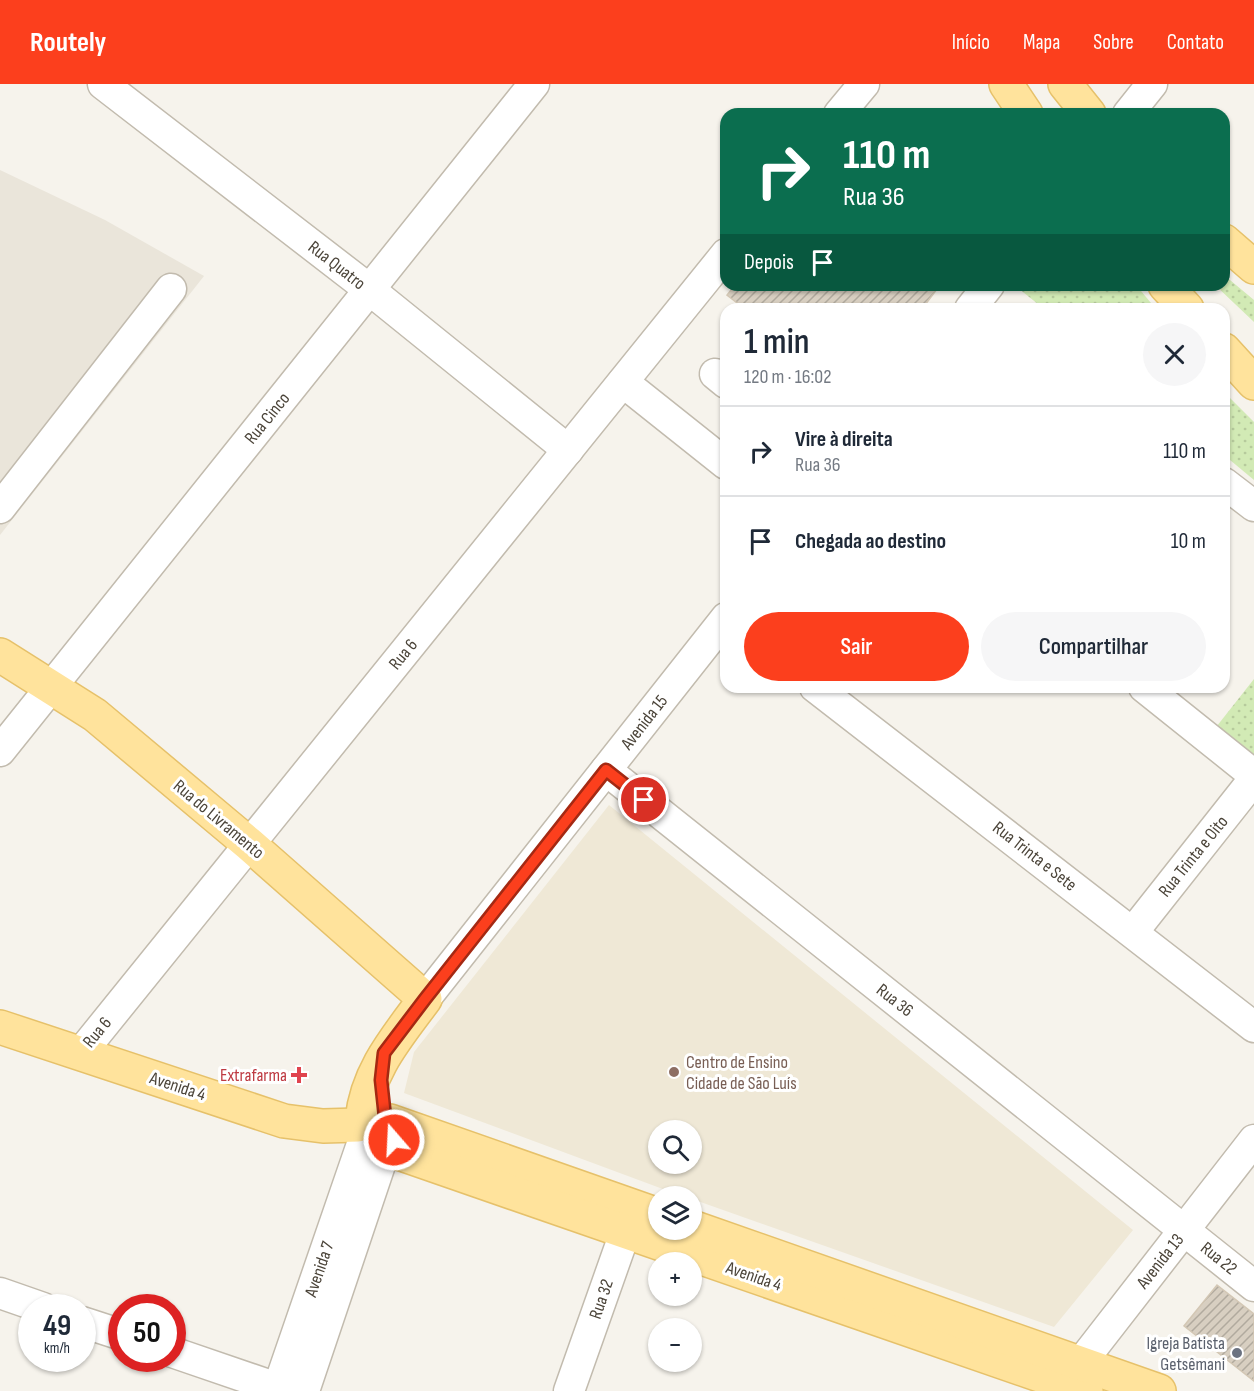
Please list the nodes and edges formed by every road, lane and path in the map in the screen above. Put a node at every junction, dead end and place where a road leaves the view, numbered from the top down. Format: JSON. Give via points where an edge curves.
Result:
{"nodes":[{"id":1,"x":103,"y":84,"type":"edge"},
{"id":2,"x":534,"y":84,"type":"edge"},
{"id":3,"x":864,"y":84,"type":"edge"},
{"id":4,"x":1006,"y":84,"type":"edge"},
{"id":5,"x":1065,"y":84,"type":"edge"},
{"id":6,"x":1152,"y":84,"type":"edge"},
{"id":7,"x":845,"y":108,"type":"edge"},
{"id":8,"x":1022,"y":108,"type":"edge"},
{"id":9,"x":1084,"y":108,"type":"edge"},
{"id":10,"x":1133,"y":108,"type":"edge"},
{"id":11,"x":1230,"y":246,"type":"edge"},
{"id":12,"x":720,"y":262,"type":"edge"},
{"id":13,"x":1254,"y":267,"type":"edge"},
{"id":14,"x":171,"y":289,"type":"dead end"},
{"id":15,"x":370,"y":290,"type":"junction"},
{"id":16,"x":1170,"y":291,"type":"edge"},
{"id":17,"x":1181,"y":303,"type":"edge"},
{"id":18,"x":1230,"y":357,"type":"edge"},
{"id":19,"x":623,"y":382,"type":"junction"},
{"id":20,"x":1254,"y":383,"type":"edge"},
{"id":21,"x":568,"y":450,"type":"junction"},
{"id":22,"x":720,"y":459,"type":"edge"},
{"id":23,"x":1230,"y":488,"type":"edge"},
{"id":24,"x":1254,"y":506,"type":"edge"},
{"id":25,"x":0,"y":508,"type":"edge"},
{"id":26,"x":720,"y":626,"type":"edge"},
{"id":27,"x":0,"y":655,"type":"edge"},
{"id":28,"x":52,"y":687,"type":"junction"},
{"id":29,"x":823,"y":693,"type":"edge"},
{"id":30,"x":1151,"y":693,"type":"edge"},
{"id":31,"x":0,"y":751,"type":"edge"},
{"id":32,"x":606,"y":770,"type":"junction"},
{"id":33,"x":1254,"y":777,"type":"edge"},
{"id":34,"x":249,"y":844,"type":"junction"},
{"id":35,"x":1133,"y":932,"type":"junction"},
{"id":36,"x":425,"y":999,"type":"junction"},
{"id":37,"x":0,"y":1027,"type":"edge"},
{"id":38,"x":1254,"y":1027,"type":"edge"},
{"id":39,"x":80,"y":1054,"type":"junction"},
{"id":40,"x":376,"y":1133,"type":"junction"},
{"id":41,"x":1254,"y":1140,"type":"edge"},
{"id":42,"x":639,"y":1218,"type":"edge"},
{"id":43,"x":1185,"y":1230,"type":"junction"},
{"id":44,"x":702,"y":1231,"type":"edge"},
{"id":45,"x":1254,"y":1286,"type":"edge"},
{"id":46,"x":0,"y":1293,"type":"edge"},
{"id":47,"x":18,"y":1299,"type":"edge"},
{"id":48,"x":186,"y":1357,"type":"edge"},
{"id":49,"x":1079,"y":1380,"type":"edge"},
{"id":50,"x":286,"y":1390,"type":"edge"},
{"id":51,"x":569,"y":1391,"type":"edge"},
{"id":52,"x":1159,"y":1391,"type":"edge"}],
"edges":[{"from":1,"to":15,"type":"street","name":"Rua Quatro"},
{"from":2,"to":15,"type":"street","name":"Rua Cinco"},
{"from":3,"to":7,"type":"street"},
{"from":4,"to":8,"type":"main road"},
{"from":5,"to":9,"type":"main road"},
{"from":6,"to":10,"type":"street"},
{"from":11,"to":13,"type":"main road"},
{"from":12,"to":19,"type":"street","name":"Rua 6"},
{"from":14,"to":25,"type":"street"},
{"from":15,"to":21,"type":"street","name":"Rua Quatro"},
{"from":15,"to":28,"type":"street","name":"Rua Cinco"},
{"from":16,"to":17,"type":"main road"},
{"from":18,"to":20,"type":"main road"},
{"from":19,"to":21,"type":"street","name":"Rua 6"},
{"from":19,"to":22,"type":"street"},
{"from":21,"to":34,"type":"street","name":"Rua 6"},
{"from":23,"to":24,"type":"street"},
{"from":26,"to":32,"type":"street","name":"Avenida 15"},
{"from":27,"to":28,"type":"main road","name":"Rua do Livramento"},
{"from":28,"to":31,"type":"street","name":"Rua Cinco"},
{"from":28,"to":34,"type":"main road","name":"Rua do Livramento","via":[[96,715]]},
{"from":29,"to":35,"type":"street","name":"Rua Trinta e Sete"},
{"from":30,"to":33,"type":"street","name":"Rua Trinta e Oito"},
{"from":32,"to":36,"type":"street","name":"Avenida 15"},
{"from":32,"to":43,"type":"street","name":"Rua 36"},
{"from":33,"to":35,"type":"street","name":"Rua Trinta e Oito"},
{"from":34,"to":36,"type":"main road","name":"Rua do Livramento"},
{"from":34,"to":39,"type":"street","name":"Rua 6"},
{"from":35,"to":38,"type":"street","name":"Rua Trinta e Sete"},
{"from":36,"to":40,"type":"main road","name":"Avenida 15","via":[[384,1053],[368,1091]]},
{"from":37,"to":39,"type":"main road","name":"Avenida 4"},
{"from":39,"to":40,"type":"main road","name":"Avenida 4","via":[[284,1121]]},
{"from":40,"to":42,"type":"main road","name":"Avenida 4"},
{"from":40,"to":50,"type":"street","name":"Avenida 7"},
{"from":41,"to":43,"type":"street","name":"Avenida 13"},
{"from":42,"to":49,"type":"main road","name":"Avenida 4"},
{"from":42,"to":51,"type":"street","name":"Rua 32"},
{"from":43,"to":45,"type":"street","name":"Rua 22"},
{"from":43,"to":49,"type":"street","name":"Avenida 13"},
{"from":44,"to":49,"type":"main road","name":"Avenida 4"},
{"from":46,"to":47,"type":"street"},
{"from":48,"to":50,"type":"street"},
{"from":49,"to":52,"type":"main road","name":"Avenida 4"}]}
